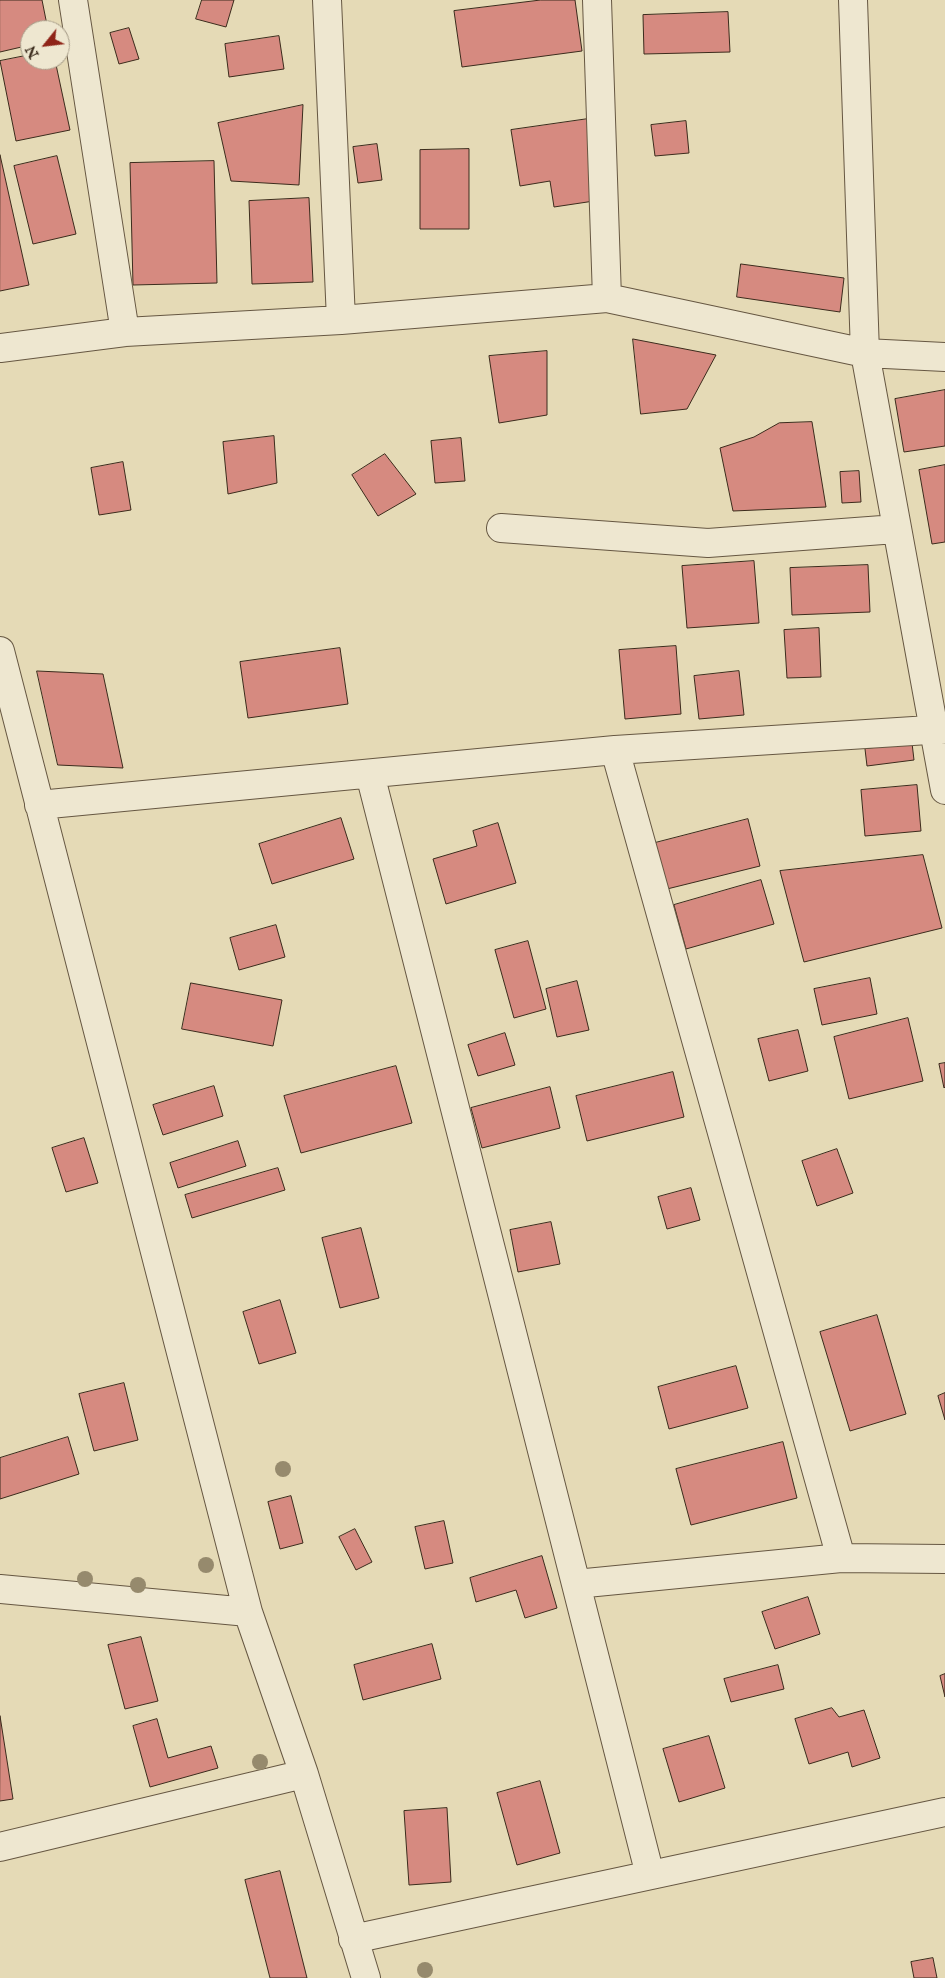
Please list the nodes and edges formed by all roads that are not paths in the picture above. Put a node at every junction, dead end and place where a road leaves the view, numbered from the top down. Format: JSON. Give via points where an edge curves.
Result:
{"nodes":[{"id":1,"x":74,"y":0,"type":"edge"},
{"id":2,"x":327,"y":0,"type":"edge"},
{"id":3,"x":597,"y":0,"type":"edge"},
{"id":4,"x":853,"y":0,"type":"edge"},
{"id":5,"x":607,"y":298,"type":"junction"},
{"id":6,"x":341,"y":320,"type":"junction"},
{"id":7,"x":125,"y":332,"type":"junction"},
{"id":8,"x":0,"y":348,"type":"edge"},
{"id":9,"x":865,"y":353,"type":"junction"},
{"id":10,"x":945,"y":357,"type":"edge"},
{"id":11,"x":501,"y":528,"type":"dead end"},
{"id":12,"x":896,"y":529,"type":"junction"},
{"id":13,"x":0,"y":651,"type":"edge"},
{"id":14,"x":939,"y":729,"type":"edge"},
{"id":15,"x":615,"y":750,"type":"junction"},
{"id":16,"x":370,"y":774,"type":"junction"},
{"id":17,"x":945,"y":790,"type":"edge"},
{"id":18,"x":39,"y":806,"type":"junction"},
{"id":19,"x":841,"y":1558,"type":"junction"},
{"id":20,"x":945,"y":1559,"type":"edge"},
{"id":21,"x":576,"y":1584,"type":"junction"},
{"id":22,"x":0,"y":1589,"type":"edge"},
{"id":23,"x":248,"y":1612,"type":"junction"},
{"id":24,"x":304,"y":1774,"type":"junction"},
{"id":25,"x":945,"y":1812,"type":"edge"},
{"id":26,"x":0,"y":1847,"type":"edge"},
{"id":27,"x":650,"y":1875,"type":"junction"},
{"id":28,"x":353,"y":1939,"type":"junction"},
{"id":29,"x":366,"y":1978,"type":"edge"}],
"edges":[{"from":1,"to":7,"type":"street"},
{"from":2,"to":6,"type":"street"},
{"from":3,"to":5,"type":"street"},
{"from":4,"to":9,"type":"street"},
{"from":5,"to":6,"type":"street"},
{"from":5,"to":9,"type":"street"},
{"from":6,"to":7,"type":"street"},
{"from":7,"to":8,"type":"street"},
{"from":9,"to":10,"type":"street"},
{"from":9,"to":12,"type":"street"},
{"from":11,"to":12,"type":"street","via":[[708,543]]},
{"from":12,"to":14,"type":"street"},
{"from":13,"to":18,"type":"street"},
{"from":14,"to":15,"type":"street"},
{"from":14,"to":17,"type":"street"},
{"from":15,"to":16,"type":"street"},
{"from":15,"to":19,"type":"street"},
{"from":16,"to":18,"type":"street"},
{"from":16,"to":21,"type":"street"},
{"from":18,"to":23,"type":"street"},
{"from":19,"to":20,"type":"street"},
{"from":19,"to":21,"type":"street"},
{"from":21,"to":27,"type":"street"},
{"from":22,"to":23,"type":"street"},
{"from":23,"to":24,"type":"street"},
{"from":24,"to":26,"type":"street"},
{"from":24,"to":28,"type":"street"},
{"from":25,"to":27,"type":"street"},
{"from":27,"to":28,"type":"street"},
{"from":28,"to":29,"type":"street"}]}
